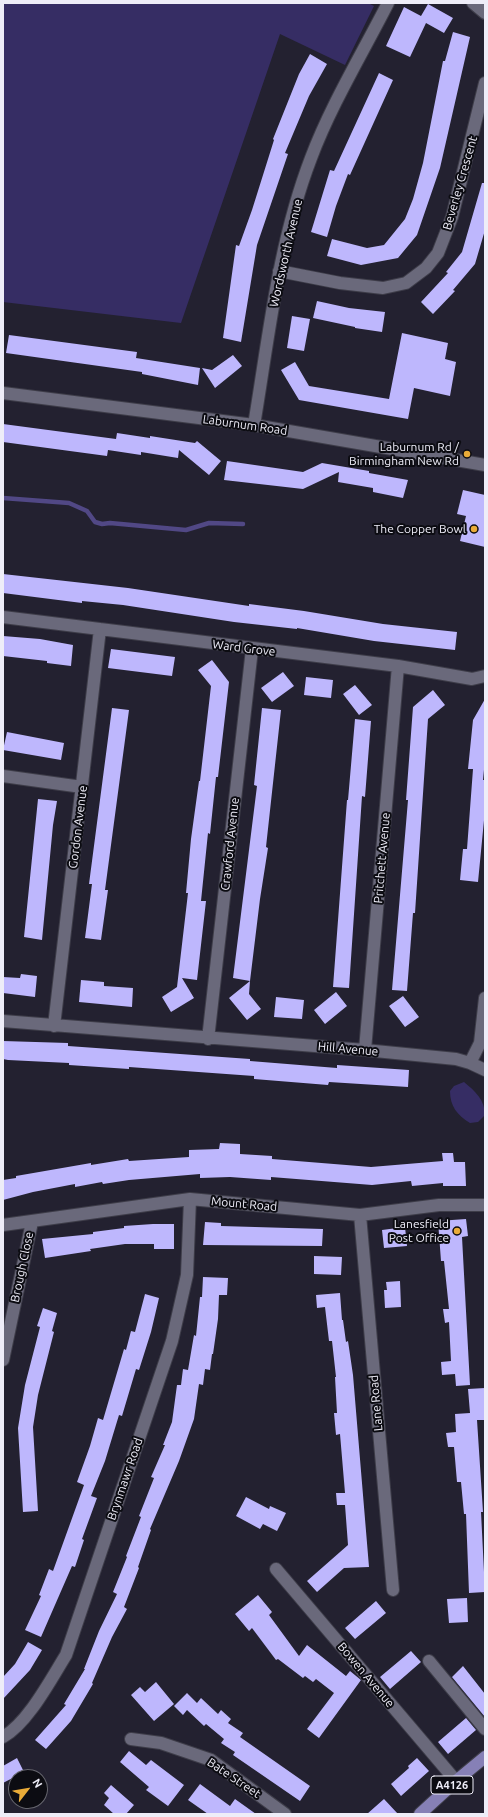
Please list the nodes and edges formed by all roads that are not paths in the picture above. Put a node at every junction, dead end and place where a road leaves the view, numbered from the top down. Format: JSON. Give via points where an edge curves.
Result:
{"nodes":[{"id":1,"x":388,"y":3,"type":"edge"},
{"id":2,"x":473,"y":3,"type":"edge"},
{"id":3,"x":485,"y":13,"type":"edge"},
{"id":4,"x":485,"y":83,"type":"edge"},
{"id":5,"x":279,"y":271,"type":"junction"},
{"id":6,"x":3,"y":393,"type":"edge"},
{"id":7,"x":254,"y":425,"type":"junction"},
{"id":8,"x":485,"y":465,"type":"edge"},
{"id":9,"x":3,"y":617,"type":"edge"},
{"id":10,"x":100,"y":629,"type":"junction"},
{"id":11,"x":252,"y":649,"type":"junction"},
{"id":12,"x":398,"y":666,"type":"junction"},
{"id":13,"x":485,"y":676,"type":"edge"},
{"id":14,"x":3,"y":776,"type":"edge"},
{"id":15,"x":82,"y":787,"type":"junction"},
{"id":16,"x":485,"y":998,"type":"edge"},
{"id":17,"x":3,"y":1022,"type":"edge"},
{"id":18,"x":54,"y":1026,"type":"junction"},
{"id":19,"x":208,"y":1039,"type":"junction"},
{"id":20,"x":365,"y":1050,"type":"junction"},
{"id":21,"x":470,"y":1063,"type":"junction"},
{"id":22,"x":485,"y":1070,"type":"edge"},
{"id":23,"x":190,"y":1199,"type":"junction"},
{"id":24,"x":485,"y":1205,"type":"edge"},
{"id":25,"x":360,"y":1215,"type":"junction"},
{"id":26,"x":32,"y":1222,"type":"junction"},
{"id":27,"x":3,"y":1225,"type":"edge"},
{"id":28,"x":3,"y":1360,"type":"edge"},
{"id":29,"x":276,"y":1569,"type":"dead end"},
{"id":30,"x":393,"y":1590,"type":"dead end"},
{"id":31,"x":429,"y":1661,"type":"dead end"},
{"id":32,"x":485,"y":1729,"type":"edge"},
{"id":33,"x":3,"y":1737,"type":"edge"},
{"id":34,"x":132,"y":1740,"type":"dead end"},
{"id":35,"x":485,"y":1757,"type":"edge"},
{"id":36,"x":456,"y":1781,"type":"junction"},
{"id":37,"x":285,"y":1814,"type":"edge"},
{"id":38,"x":420,"y":1814,"type":"edge"}],
"edges":[{"from":1,"to":5,"type":"street","name":"Wordsworth Avenue","via":[[311,158],[292,214]]},
{"from":2,"to":3,"type":"street"},
{"from":4,"to":5,"type":"street","name":"Beverley Crescent","via":[[452,217],[438,253],[426,268],[406,283],[383,288],[340,283]]},
{"from":5,"to":7,"type":"street","name":"Wordsworth Avenue"},
{"from":6,"to":7,"type":"street","name":"Laburnum Road"},
{"from":7,"to":8,"type":"street","name":"Laburnum Road"},
{"from":9,"to":10,"type":"street","name":"Ward Grove"},
{"from":10,"to":11,"type":"street","name":"Ward Grove"},
{"from":10,"to":15,"type":"street","name":"Gordon Avenue"},
{"from":11,"to":12,"type":"street","name":"Ward Grove"},
{"from":11,"to":19,"type":"street","name":"Crawford Avenue"},
{"from":12,"to":13,"type":"street","name":"Ward Grove","via":[[472,679]]},
{"from":12,"to":20,"type":"street","name":"Pritchett Avenue"},
{"from":14,"to":15,"type":"street"},
{"from":15,"to":18,"type":"street","name":"Gordon Avenue"},
{"from":16,"to":21,"type":"street","via":[[480,1044]]},
{"from":17,"to":18,"type":"street","name":"Hill Avenue"},
{"from":18,"to":19,"type":"street","name":"Hill Avenue"},
{"from":19,"to":20,"type":"street","name":"Hill Avenue"},
{"from":20,"to":21,"type":"street","name":"Hill Avenue","via":[[456,1059]]},
{"from":21,"to":22,"type":"street","name":"Hill Avenue"},
{"from":23,"to":25,"type":"street","name":"Mount Road"},
{"from":23,"to":26,"type":"street","name":"Mount Road"},
{"from":23,"to":33,"type":"street","name":"Brynmawr Road","via":[[187,1275],[172,1340],[66,1655],[24,1718]]},
{"from":24,"to":25,"type":"street","name":"Mount Road","via":[[438,1205]]},
{"from":25,"to":30,"type":"street","name":"Lane Road"},
{"from":26,"to":27,"type":"street","name":"Mount Road"},
{"from":26,"to":28,"type":"street","name":"Brough Close"},
{"from":29,"to":36,"type":"street","name":"Bowen Avenue"},
{"from":31,"to":32,"type":"street"},
{"from":34,"to":37,"type":"street","name":"Bate Street","via":[[161,1743],[211,1760]]},
{"from":35,"to":36,"type":"main road","number":"A4126"},
{"from":36,"to":38,"type":"main road","number":"A4126"}]}
